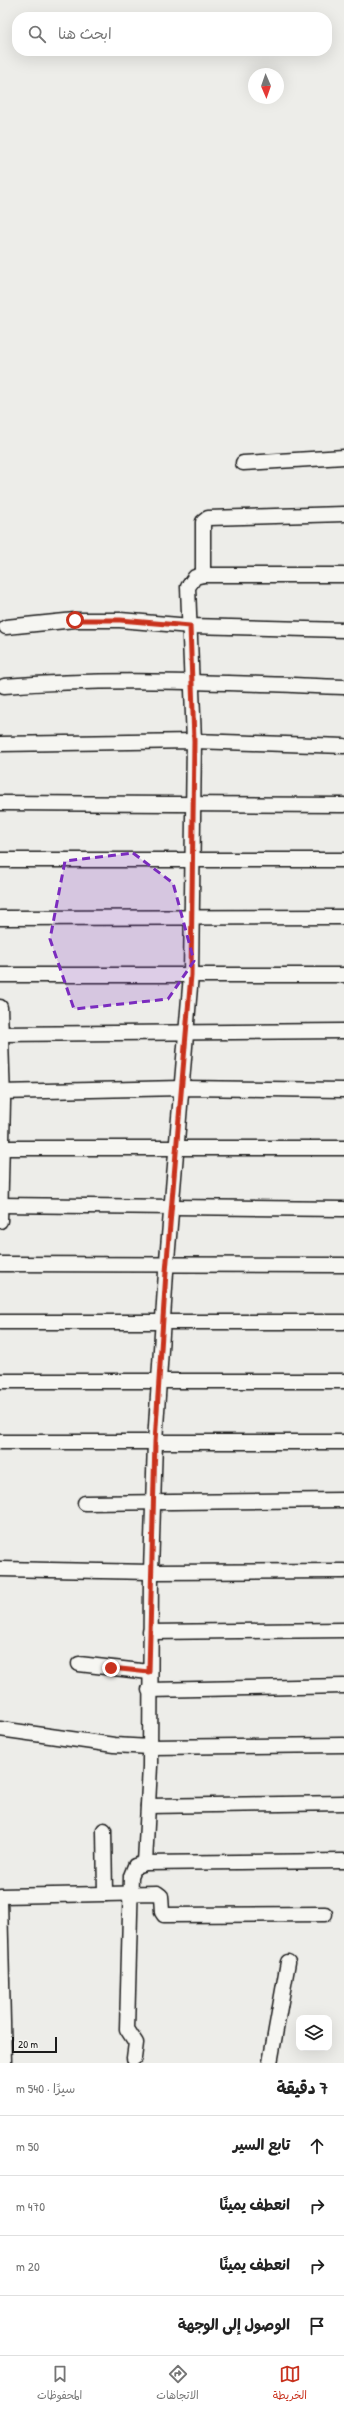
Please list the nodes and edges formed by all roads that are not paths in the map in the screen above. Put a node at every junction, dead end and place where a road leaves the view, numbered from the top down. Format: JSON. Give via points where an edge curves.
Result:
{"nodes":[{"id":1,"x":344,"y":457,"type":"edge"},
{"id":2,"x":243,"y":463,"type":"dead end"},
{"id":3,"x":344,"y":514,"type":"edge"},
{"id":4,"x":203,"y":575,"type":"junction"},
{"id":5,"x":344,"y":575,"type":"edge"},
{"id":6,"x":190,"y":626,"type":"junction"},
{"id":7,"x":6,"y":627,"type":"dead end"},
{"id":8,"x":344,"y":630,"type":"edge"},
{"id":9,"x":192,"y":681,"type":"junction"},
{"id":10,"x":4,"y":686,"type":"dead end"},
{"id":11,"x":344,"y":687,"type":"edge"},
{"id":12,"x":194,"y":741,"type":"junction"},
{"id":13,"x":0,"y":744,"type":"edge"},
{"id":14,"x":344,"y":746,"type":"edge"},
{"id":15,"x":0,"y":803,"type":"edge"},
{"id":16,"x":192,"y":805,"type":"junction"},
{"id":17,"x":344,"y":805,"type":"edge"},
{"id":18,"x":0,"y":860,"type":"edge"},
{"id":19,"x":191,"y":860,"type":"junction"},
{"id":20,"x":344,"y":860,"type":"edge"},
{"id":21,"x":344,"y":917,"type":"edge"},
{"id":22,"x":0,"y":918,"type":"edge"},
{"id":23,"x":191,"y":918,"type":"junction"},
{"id":24,"x":0,"y":975,"type":"edge"},
{"id":25,"x":191,"y":975,"type":"junction"},
{"id":26,"x":344,"y":975,"type":"edge"},
{"id":27,"x":0,"y":1007,"type":"edge"},
{"id":28,"x":186,"y":1031,"type":"junction"},
{"id":29,"x":344,"y":1031,"type":"edge"},
{"id":30,"x":1,"y":1034,"type":"edge"},
{"id":31,"x":182,"y":1088,"type":"junction"},
{"id":32,"x":344,"y":1090,"type":"edge"},
{"id":33,"x":2,"y":1092,"type":"edge"},
{"id":34,"x":1,"y":1148,"type":"edge"},
{"id":35,"x":177,"y":1148,"type":"junction"},
{"id":36,"x":344,"y":1148,"type":"edge"},
{"id":37,"x":1,"y":1206,"type":"edge"},
{"id":38,"x":172,"y":1207,"type":"junction"},
{"id":39,"x":344,"y":1209,"type":"edge"},
{"id":40,"x":0,"y":1221,"type":"edge"},
{"id":41,"x":167,"y":1263,"type":"junction"},
{"id":42,"x":0,"y":1264,"type":"edge"},
{"id":43,"x":344,"y":1265,"type":"edge"},
{"id":44,"x":163,"y":1321,"type":"junction"},
{"id":45,"x":0,"y":1322,"type":"edge"},
{"id":46,"x":344,"y":1322,"type":"edge"},
{"id":47,"x":160,"y":1380,"type":"junction"},
{"id":48,"x":0,"y":1381,"type":"edge"},
{"id":49,"x":344,"y":1381,"type":"edge"},
{"id":50,"x":0,"y":1442,"type":"edge"},
{"id":51,"x":155,"y":1442,"type":"junction"},
{"id":52,"x":344,"y":1442,"type":"edge"},
{"id":53,"x":344,"y":1500,"type":"edge"},
{"id":54,"x":152,"y":1501,"type":"junction"},
{"id":55,"x":85,"y":1503,"type":"dead end"},
{"id":56,"x":0,"y":1568,"type":"edge"},
{"id":57,"x":344,"y":1571,"type":"edge"},
{"id":58,"x":150,"y":1572,"type":"junction"},
{"id":59,"x":344,"y":1630,"type":"edge"},
{"id":60,"x":150,"y":1632,"type":"junction"},
{"id":61,"x":79,"y":1664,"type":"dead end"},
{"id":62,"x":149,"y":1672,"type":"junction"},
{"id":63,"x":344,"y":1686,"type":"edge"},
{"id":64,"x":149,"y":1690,"type":"junction"},
{"id":65,"x":0,"y":1729,"type":"edge"},
{"id":66,"x":344,"y":1745,"type":"edge"},
{"id":67,"x":150,"y":1747,"type":"junction"},
{"id":68,"x":344,"y":1803,"type":"edge"},
{"id":69,"x":148,"y":1806,"type":"junction"},
{"id":70,"x":104,"y":1830,"type":"dead end"},
{"id":71,"x":344,"y":1861,"type":"edge"},
{"id":72,"x":145,"y":1862,"type":"junction"},
{"id":73,"x":105,"y":1894,"type":"junction"},
{"id":74,"x":130,"y":1894,"type":"junction"},
{"id":75,"x":0,"y":1896,"type":"edge"},
{"id":76,"x":0,"y":1900,"type":"edge"},
{"id":77,"x":325,"y":1914,"type":"dead end"},
{"id":78,"x":1,"y":1955,"type":"edge"},
{"id":79,"x":288,"y":1962,"type":"dead end"},
{"id":80,"x":1,"y":2014,"type":"edge"},
{"id":81,"x":134,"y":2058,"type":"dead end"},
{"id":82,"x":4,"y":2063,"type":"edge"},
{"id":83,"x":270,"y":2063,"type":"edge"}],
"edges":[{"from":1,"to":2,"type":"street"},
{"from":3,"to":4,"type":"street","via":[[208,518],[203,522],[202,530]]},
{"from":4,"to":5,"type":"street"},
{"from":4,"to":6,"type":"street","via":[[195,577],[188,587]]},
{"from":6,"to":7,"type":"street","via":[[120,620],[75,620]]},
{"from":6,"to":8,"type":"street"},
{"from":6,"to":9,"type":"street"},
{"from":9,"to":10,"type":"street","via":[[69,681]]},
{"from":9,"to":11,"type":"street"},
{"from":9,"to":12,"type":"street"},
{"from":12,"to":13,"type":"street"},
{"from":12,"to":14,"type":"street"},
{"from":12,"to":16,"type":"street"},
{"from":15,"to":16,"type":"street"},
{"from":16,"to":17,"type":"street"},
{"from":16,"to":19,"type":"street"},
{"from":18,"to":19,"type":"street"},
{"from":19,"to":20,"type":"street"},
{"from":19,"to":23,"type":"street"},
{"from":21,"to":23,"type":"street"},
{"from":22,"to":23,"type":"street"},
{"from":23,"to":25,"type":"street"},
{"from":24,"to":25,"type":"street"},
{"from":25,"to":26,"type":"street"},
{"from":25,"to":28,"type":"street"},
{"from":27,"to":30,"type":"street"},
{"from":28,"to":29,"type":"street"},
{"from":28,"to":30,"type":"street"},
{"from":28,"to":31,"type":"street"},
{"from":30,"to":33,"type":"street"},
{"from":31,"to":32,"type":"street"},
{"from":31,"to":33,"type":"street"},
{"from":31,"to":35,"type":"street"},
{"from":33,"to":34,"type":"street"},
{"from":34,"to":35,"type":"street"},
{"from":34,"to":37,"type":"street"},
{"from":35,"to":36,"type":"street"},
{"from":35,"to":38,"type":"street"},
{"from":37,"to":38,"type":"street"},
{"from":37,"to":40,"type":"street"},
{"from":38,"to":39,"type":"street"},
{"from":38,"to":41,"type":"street"},
{"from":41,"to":42,"type":"street"},
{"from":41,"to":43,"type":"street"},
{"from":41,"to":44,"type":"street"},
{"from":44,"to":45,"type":"street"},
{"from":44,"to":46,"type":"street"},
{"from":44,"to":47,"type":"street"},
{"from":47,"to":48,"type":"street"},
{"from":47,"to":49,"type":"street"},
{"from":47,"to":51,"type":"street"},
{"from":50,"to":51,"type":"street"},
{"from":51,"to":52,"type":"street"},
{"from":51,"to":54,"type":"street"},
{"from":53,"to":54,"type":"street"},
{"from":54,"to":55,"type":"street"},
{"from":54,"to":58,"type":"street"},
{"from":56,"to":58,"type":"street"},
{"from":57,"to":58,"type":"street"},
{"from":58,"to":60,"type":"street"},
{"from":59,"to":60,"type":"street"},
{"from":60,"to":62,"type":"street"},
{"from":61,"to":62,"type":"street"},
{"from":62,"to":64,"type":"street"},
{"from":63,"to":64,"type":"street"},
{"from":64,"to":67,"type":"street"},
{"from":65,"to":67,"type":"street","via":[[114,1745]]},
{"from":66,"to":67,"type":"street"},
{"from":67,"to":69,"type":"street"},
{"from":68,"to":69,"type":"street"},
{"from":69,"to":72,"type":"street"},
{"from":70,"to":73,"type":"street"},
{"from":71,"to":72,"type":"street"},
{"from":72,"to":74,"type":"street","via":[[133,1868]]},
{"from":73,"to":74,"type":"street"},
{"from":73,"to":75,"type":"street"},
{"from":74,"to":77,"type":"street","via":[[160,1894],[164,1915]]},
{"from":74,"to":81,"type":"street","via":[[127,2029],[136,2043]]},
{"from":76,"to":78,"type":"street"},
{"from":78,"to":80,"type":"street"},
{"from":79,"to":83,"type":"street"},
{"from":80,"to":82,"type":"street"}]}
